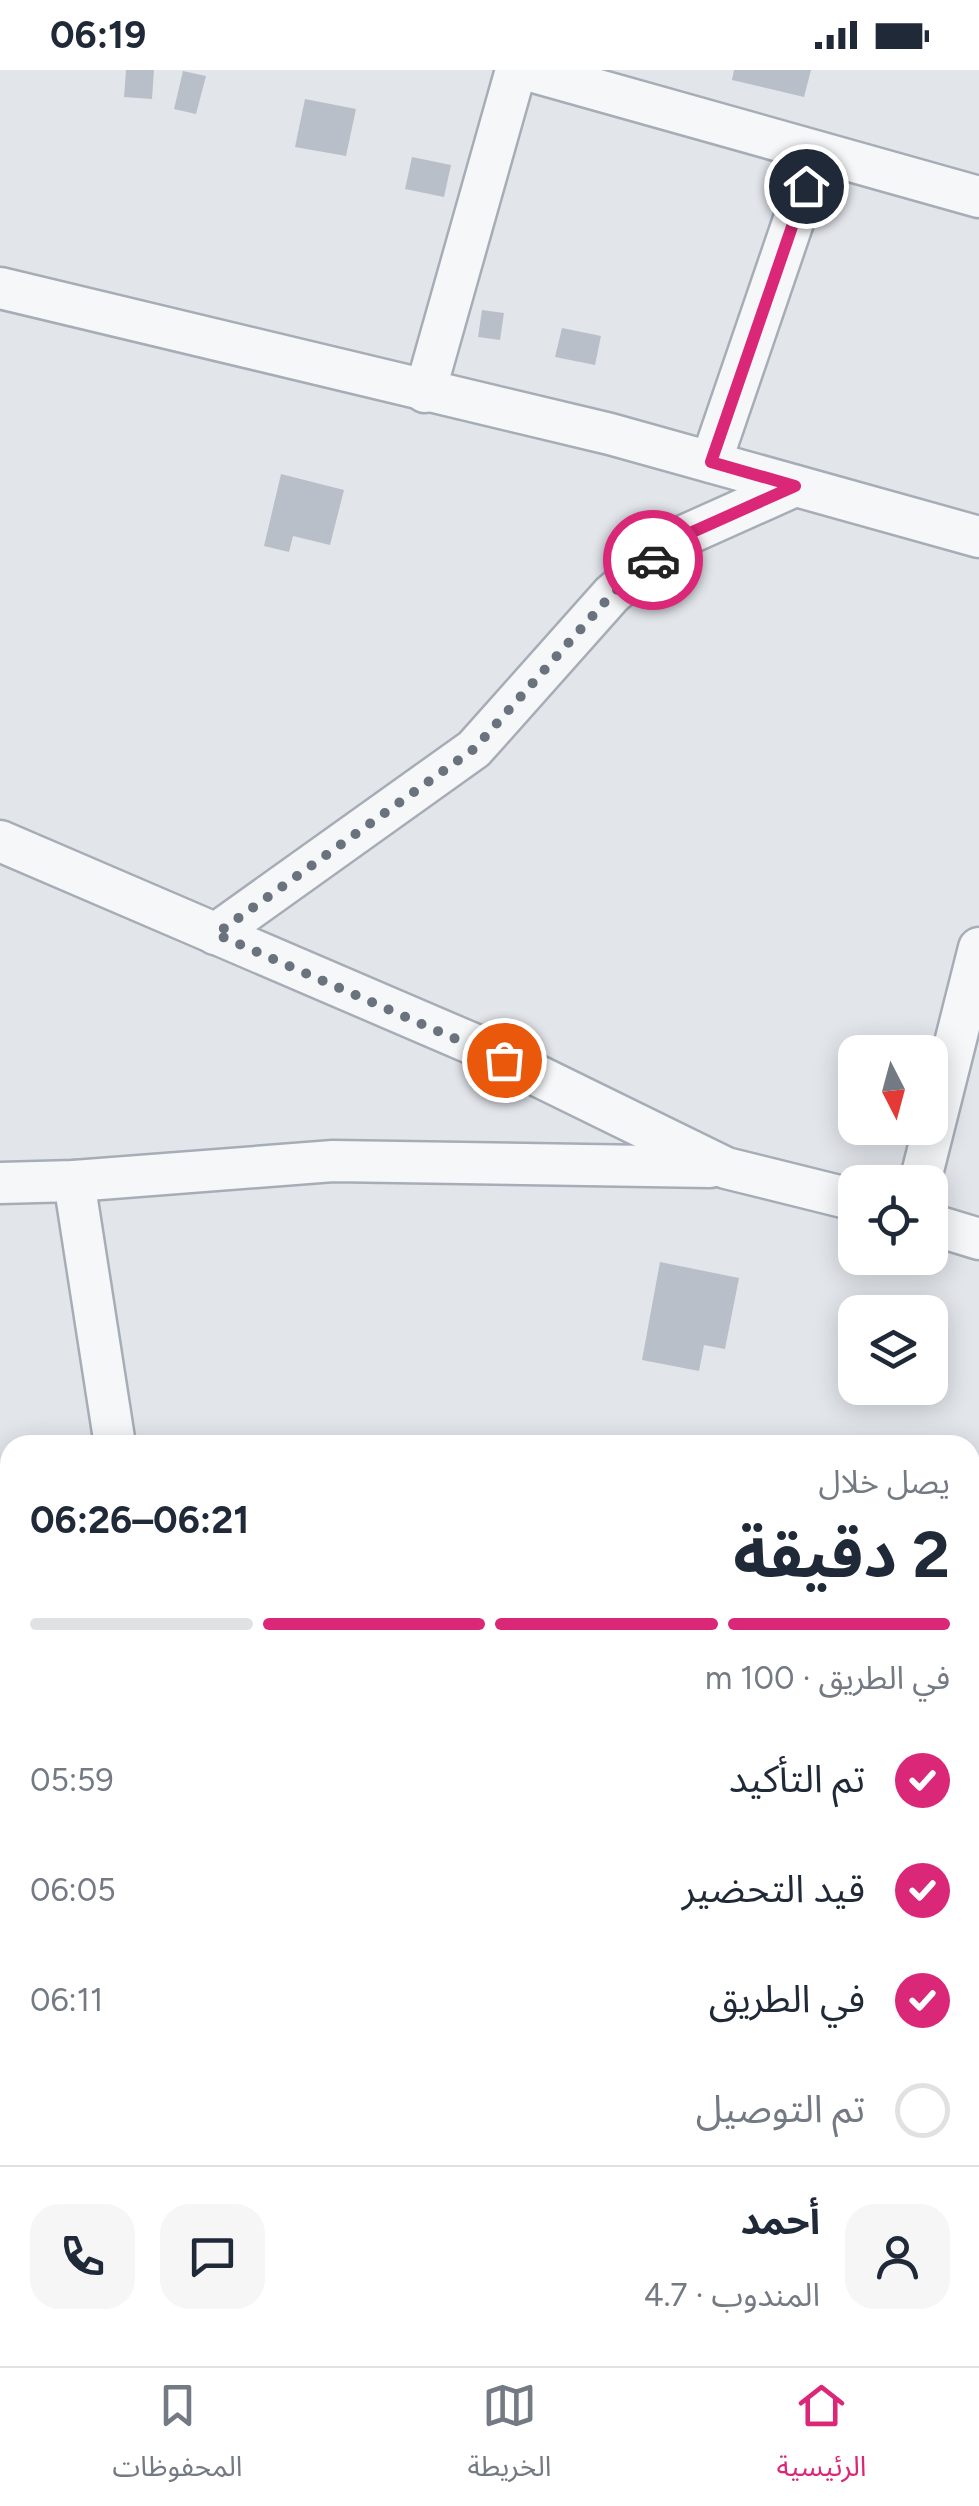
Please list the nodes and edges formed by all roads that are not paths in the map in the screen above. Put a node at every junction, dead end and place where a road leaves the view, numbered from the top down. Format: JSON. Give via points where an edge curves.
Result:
{"nodes":[{"id":1,"x":516,"y":70,"type":"edge"},
{"id":2,"x":526,"y":70,"type":"edge"},
{"id":3,"x":817,"y":152,"type":"junction"},
{"id":4,"x":979,"y":197,"type":"edge"},
{"id":5,"x":0,"y":288,"type":"edge"},
{"id":6,"x":425,"y":392,"type":"junction"},
{"id":7,"x":711,"y":462,"type":"junction"},
{"id":8,"x":795,"y":486,"type":"junction"},
{"id":9,"x":979,"y":537,"type":"edge"},
{"id":10,"x":0,"y":841,"type":"edge"},
{"id":11,"x":216,"y":934,"type":"junction"},
{"id":12,"x":979,"y":948,"type":"edge"},
{"id":13,"x":924,"y":1165,"type":"edge"},
{"id":14,"x":726,"y":1168,"type":"junction"},
{"id":15,"x":74,"y":1181,"type":"junction"},
{"id":16,"x":0,"y":1183,"type":"edge"},
{"id":17,"x":838,"y":1196,"type":"edge"},
{"id":18,"x":948,"y":1229,"type":"edge"},
{"id":19,"x":979,"y":1238,"type":"edge"},
{"id":20,"x":114,"y":1435,"type":"edge"}],
"edges":[{"from":1,"to":6,"type":"street"},
{"from":2,"to":3,"type":"street"},
{"from":3,"to":4,"type":"street"},
{"from":3,"to":7,"type":"street"},
{"from":5,"to":6,"type":"street"},
{"from":6,"to":7,"type":"street"},
{"from":7,"to":8,"type":"street"},
{"from":8,"to":9,"type":"street"},
{"from":8,"to":11,"type":"street","via":[[679,538],[612,594],[474,749]]},
{"from":10,"to":11,"type":"street"},
{"from":11,"to":14,"type":"street","via":[[473,1044]]},
{"from":12,"to":13,"type":"street"},
{"from":14,"to":15,"type":"street","via":[[333,1161]]},
{"from":14,"to":17,"type":"street"},
{"from":15,"to":16,"type":"street"},
{"from":15,"to":20,"type":"street"},
{"from":18,"to":19,"type":"street"}]}
